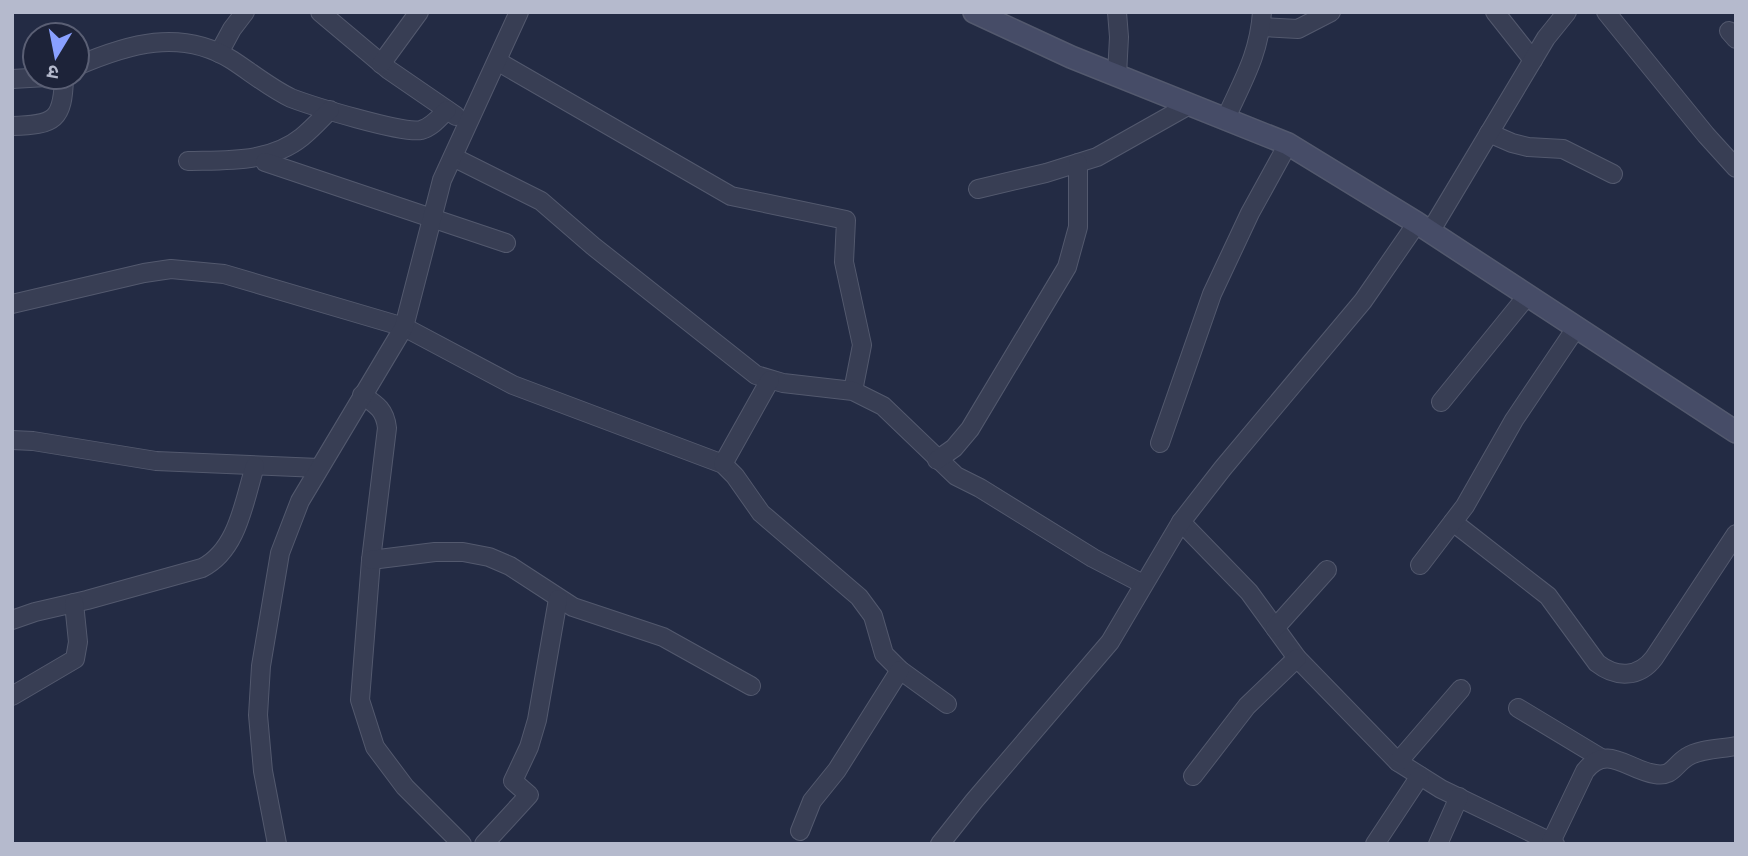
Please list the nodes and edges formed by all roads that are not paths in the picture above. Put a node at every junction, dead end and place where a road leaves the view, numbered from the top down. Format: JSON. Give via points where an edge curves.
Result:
{"nodes":[{"id":1,"x":245,"y":12,"type":"edge"},
{"id":2,"x":320,"y":12,"type":"edge"},
{"id":3,"x":419,"y":12,"type":"edge"},
{"id":4,"x":519,"y":12,"type":"edge"},
{"id":5,"x":1117,"y":12,"type":"edge"},
{"id":6,"x":1331,"y":12,"type":"edge"},
{"id":7,"x":1495,"y":12,"type":"edge"},
{"id":8,"x":1567,"y":12,"type":"edge"},
{"id":9,"x":1606,"y":12,"type":"edge"},
{"id":10,"x":976,"y":13,"type":"edge"},
{"id":11,"x":1262,"y":20,"type":"edge"},
{"id":12,"x":219,"y":53,"type":"junction"},
{"id":13,"x":1533,"y":60,"type":"junction"},
{"id":14,"x":91,"y":61,"type":"edge"},
{"id":15,"x":497,"y":61,"type":"junction"},
{"id":16,"x":381,"y":64,"type":"junction"},
{"id":17,"x":1117,"y":75,"type":"junction"},
{"id":18,"x":64,"y":91,"type":"edge"},
{"id":19,"x":1191,"y":104,"type":"junction"},
{"id":20,"x":330,"y":110,"type":"junction"},
{"id":21,"x":447,"y":110,"type":"junction"},
{"id":22,"x":1226,"y":118,"type":"junction"},
{"id":23,"x":468,"y":124,"type":"junction"},
{"id":24,"x":12,"y":127,"type":"edge"},
{"id":25,"x":1489,"y":133,"type":"junction"},
{"id":26,"x":1288,"y":144,"type":"junction"},
{"id":27,"x":453,"y":157,"type":"junction"},
{"id":28,"x":188,"y":161,"type":"dead end"},
{"id":29,"x":265,"y":162,"type":"dead end"},
{"id":30,"x":1078,"y":163,"type":"junction"},
{"id":31,"x":1736,"y":168,"type":"edge"},
{"id":32,"x":1613,"y":174,"type":"dead end"},
{"id":33,"x":978,"y":189,"type":"dead end"},
{"id":34,"x":433,"y":217,"type":"junction"},
{"id":35,"x":1423,"y":228,"type":"junction"},
{"id":36,"x":506,"y":243,"type":"dead end"},
{"id":37,"x":1527,"y":296,"type":"junction"},
{"id":38,"x":12,"y":304,"type":"edge"},
{"id":39,"x":404,"y":327,"type":"junction"},
{"id":40,"x":1576,"y":328,"type":"junction"},
{"id":41,"x":770,"y":380,"type":"junction"},
{"id":42,"x":853,"y":391,"type":"junction"},
{"id":43,"x":362,"y":395,"type":"junction"},
{"id":44,"x":1441,"y":402,"type":"dead end"},
{"id":45,"x":1736,"y":432,"type":"edge"},
{"id":46,"x":12,"y":440,"type":"edge"},
{"id":47,"x":1160,"y":443,"type":"dead end"},
{"id":48,"x":937,"y":460,"type":"junction"},
{"id":49,"x":723,"y":464,"type":"junction"},
{"id":50,"x":256,"y":466,"type":"junction"},
{"id":51,"x":319,"y":468,"type":"junction"},
{"id":52,"x":1181,"y":522,"type":"junction"},
{"id":53,"x":1453,"y":522,"type":"junction"},
{"id":54,"x":1736,"y":534,"type":"edge"},
{"id":55,"x":371,"y":560,"type":"junction"},
{"id":56,"x":1420,"y":565,"type":"dead end"},
{"id":57,"x":1327,"y":570,"type":"dead end"},
{"id":58,"x":1143,"y":584,"type":"junction"},
{"id":59,"x":558,"y":599,"type":"junction"},
{"id":60,"x":74,"y":603,"type":"junction"},
{"id":61,"x":12,"y":620,"type":"edge"},
{"id":62,"x":1275,"y":628,"type":"junction"},
{"id":63,"x":1297,"y":657,"type":"junction"},
{"id":64,"x":900,"y":670,"type":"junction"},
{"id":65,"x":751,"y":686,"type":"dead end"},
{"id":66,"x":1461,"y":689,"type":"dead end"},
{"id":67,"x":12,"y":696,"type":"edge"},
{"id":68,"x":947,"y":704,"type":"dead end"},
{"id":69,"x":1518,"y":708,"type":"dead end"},
{"id":70,"x":1736,"y":746,"type":"edge"},
{"id":71,"x":1601,"y":758,"type":"junction"},
{"id":72,"x":1398,"y":762,"type":"junction"},
{"id":73,"x":1193,"y":776,"type":"dead end"},
{"id":74,"x":1420,"y":776,"type":"junction"},
{"id":75,"x":1459,"y":797,"type":"junction"},
{"id":76,"x":800,"y":831,"type":"dead end"},
{"id":77,"x":1553,"y":843,"type":"edge"},
{"id":78,"x":277,"y":844,"type":"edge"},
{"id":79,"x":462,"y":844,"type":"edge"},
{"id":80,"x":484,"y":844,"type":"edge"},
{"id":81,"x":940,"y":844,"type":"edge"},
{"id":82,"x":1375,"y":844,"type":"edge"},
{"id":83,"x":1438,"y":844,"type":"edge"}],
"edges":[{"from":1,"to":12,"type":"street"},
{"from":2,"to":16,"type":"street"},
{"from":3,"to":16,"type":"street"},
{"from":4,"to":15,"type":"street"},
{"from":5,"to":17,"type":"street"},
{"from":6,"to":11,"type":"street","via":[[1298,29]]},
{"from":7,"to":13,"type":"street"},
{"from":8,"to":13,"type":"street"},
{"from":9,"to":31,"type":"street"},
{"from":10,"to":17,"type":"street"},
{"from":11,"to":22,"type":"street","via":[[1255,54]]},
{"from":12,"to":14,"type":"street","via":[[168,40]]},
{"from":12,"to":20,"type":"street","via":[[276,91]]},
{"from":13,"to":25,"type":"street"},
{"from":15,"to":23,"type":"street"},
{"from":15,"to":42,"type":"street","via":[[731,196],[846,220],[844,262],[862,345]]},
{"from":16,"to":21,"type":"street"},
{"from":17,"to":19,"type":"street"},
{"from":18,"to":24,"type":"street","via":[[64,102],[54,118]]},
{"from":19,"to":22,"type":"street"},
{"from":19,"to":30,"type":"street"},
{"from":20,"to":21,"type":"street","via":[[412,131],[431,126]]},
{"from":20,"to":28,"type":"street","via":[[302,137],[264,156]]},
{"from":21,"to":23,"type":"street"},
{"from":22,"to":26,"type":"street"},
{"from":23,"to":27,"type":"street"},
{"from":25,"to":32,"type":"street","via":[[1528,147],[1563,149]]},
{"from":25,"to":35,"type":"street"},
{"from":26,"to":35,"type":"street"},
{"from":26,"to":47,"type":"street","via":[[1212,294]]},
{"from":27,"to":34,"type":"street"},
{"from":27,"to":41,"type":"street","via":[[541,201],[756,375]]},
{"from":29,"to":34,"type":"street"},
{"from":30,"to":33,"type":"street"},
{"from":30,"to":48,"type":"street","via":[[1078,226],[1067,267],[970,429]]},
{"from":34,"to":36,"type":"street"},
{"from":34,"to":39,"type":"street"},
{"from":35,"to":37,"type":"street"},
{"from":35,"to":52,"type":"street"},
{"from":37,"to":40,"type":"street"},
{"from":37,"to":44,"type":"street"},
{"from":38,"to":39,"type":"street","via":[[144,273],[199,270]]},
{"from":39,"to":43,"type":"street"},
{"from":39,"to":49,"type":"street","via":[[513,385]]},
{"from":40,"to":45,"type":"street"},
{"from":40,"to":53,"type":"street"},
{"from":41,"to":42,"type":"street"},
{"from":41,"to":49,"type":"street"},
{"from":42,"to":48,"type":"street","via":[[883,406]]},
{"from":43,"to":51,"type":"street"},
{"from":43,"to":55,"type":"street","via":[[386,416],[387,428]]},
{"from":46,"to":50,"type":"street","via":[[156,461]]},
{"from":48,"to":58,"type":"street","via":[[956,476]]},
{"from":49,"to":64,"type":"street","via":[[761,513],[859,597],[873,616],[884,654]]},
{"from":50,"to":51,"type":"street"},
{"from":50,"to":60,"type":"street","via":[[234,532],[215,561]]},
{"from":51,"to":78,"type":"street","via":[[300,501],[280,553],[261,666],[258,715],[263,771]]},
{"from":52,"to":58,"type":"street"},
{"from":52,"to":62,"type":"street","via":[[1248,592]]},
{"from":53,"to":54,"type":"street","via":[[1548,596],[1605,670],[1627,674],[1638,673],[1654,658]]},
{"from":53,"to":56,"type":"street"},
{"from":55,"to":59,"type":"street","via":[[435,552],[489,557]]},
{"from":55,"to":79,"type":"street","via":[[360,700],[375,747],[405,787]]},
{"from":57,"to":62,"type":"street"},
{"from":58,"to":81,"type":"street","via":[[1110,642]]},
{"from":59,"to":65,"type":"street","via":[[663,637]]},
{"from":59,"to":80,"type":"street","via":[[537,720],[513,781],[529,795]]},
{"from":60,"to":61,"type":"street"},
{"from":60,"to":67,"type":"street","via":[[75,659]]},
{"from":62,"to":63,"type":"street"},
{"from":63,"to":72,"type":"street"},
{"from":63,"to":73,"type":"street","via":[[1247,706]]},
{"from":64,"to":68,"type":"street"},
{"from":64,"to":76,"type":"street","via":[[812,801]]},
{"from":66,"to":72,"type":"street"},
{"from":69,"to":71,"type":"street"},
{"from":70,"to":71,"type":"street","via":[[1686,757],[1665,775]]},
{"from":71,"to":77,"type":"street","via":[[1585,771]]},
{"from":72,"to":74,"type":"street"},
{"from":74,"to":75,"type":"street"},
{"from":74,"to":82,"type":"street"},
{"from":75,"to":77,"type":"street"},
{"from":75,"to":83,"type":"street"}]}
